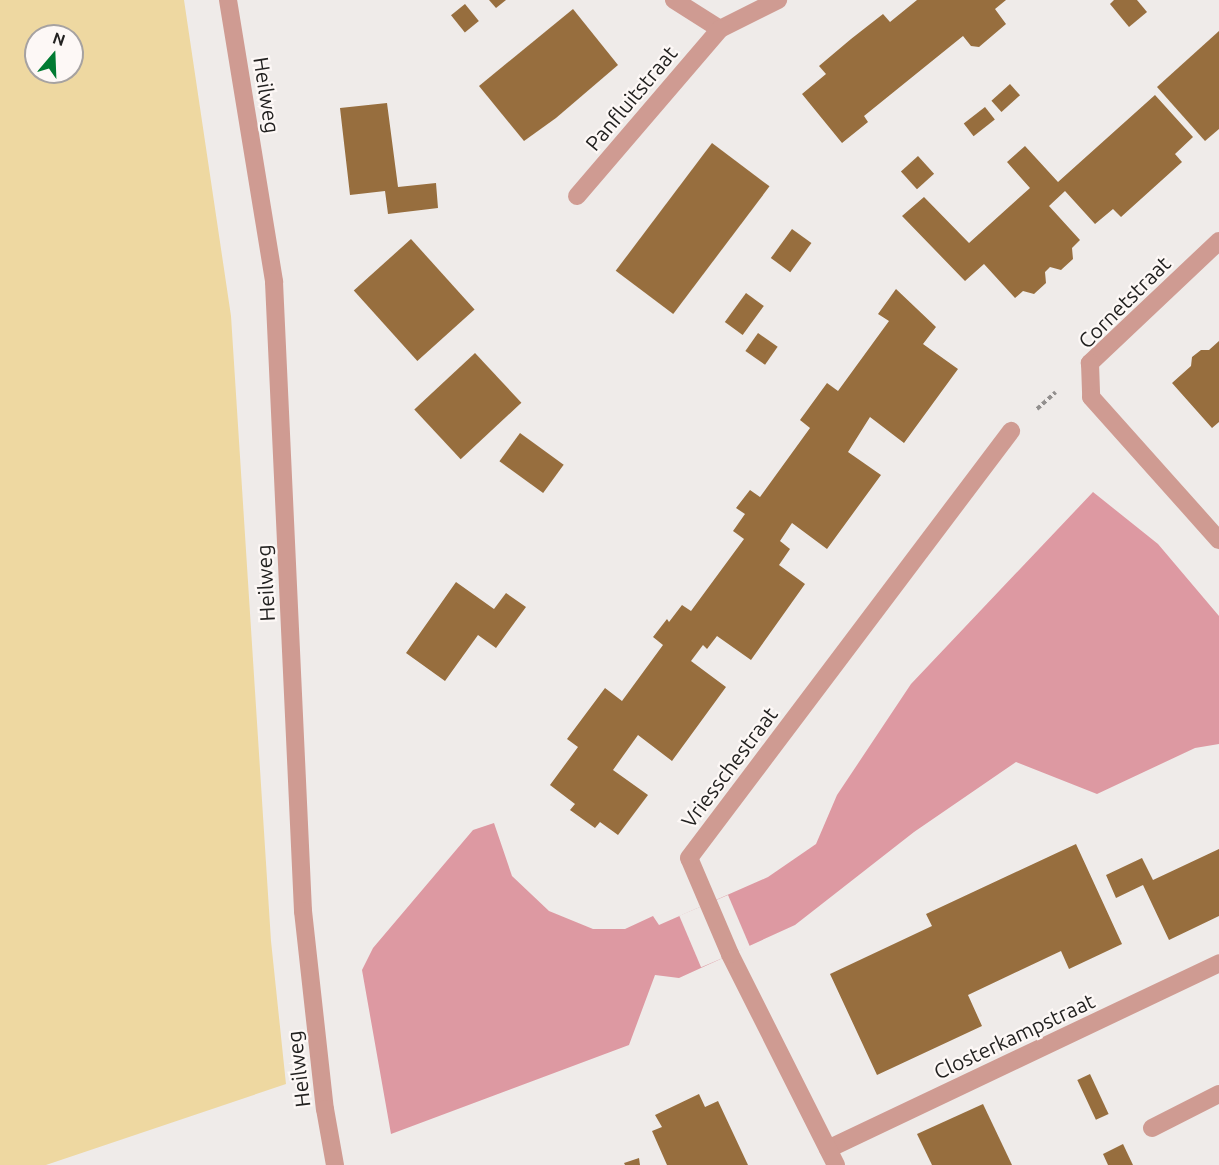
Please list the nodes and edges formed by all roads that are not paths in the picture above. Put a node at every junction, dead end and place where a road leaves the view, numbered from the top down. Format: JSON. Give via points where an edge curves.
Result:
{"nodes":[{"id":1,"x":228,"y":0,"type":"edge"},
{"id":2,"x":674,"y":0,"type":"edge"},
{"id":3,"x":778,"y":0,"type":"edge"},
{"id":4,"x":720,"y":29,"type":"junction"},
{"id":5,"x":577,"y":196,"type":"dead end"},
{"id":6,"x":1219,"y":242,"type":"edge"},
{"id":7,"x":1011,"y":431,"type":"road end"},
{"id":8,"x":1219,"y":540,"type":"edge"},
{"id":9,"x":1219,"y":963,"type":"edge"},
{"id":10,"x":1219,"y":1095,"type":"edge"},
{"id":11,"x":1152,"y":1128,"type":"dead end"},
{"id":12,"x":832,"y":1157,"type":"edge"},
{"id":13,"x":335,"y":1165,"type":"edge"}],
"edges":[{"from":1,"to":13,"type":"street","name":"Heilweg","via":[[274,282],[303,911]]},
{"from":2,"to":4,"type":"street"},
{"from":3,"to":4,"type":"street"},
{"from":4,"to":5,"type":"street","name":"Panfluitstraat"},
{"from":6,"to":8,"type":"street","name":"Cornetstraat","via":[[1090,363],[1091,397]]},
{"from":7,"to":12,"type":"street","name":"Vriesschestraat","via":[[689,858],[706,904]]},
{"from":9,"to":12,"type":"street","name":"Closterkampstraat"},
{"from":10,"to":11,"type":"street"}]}
